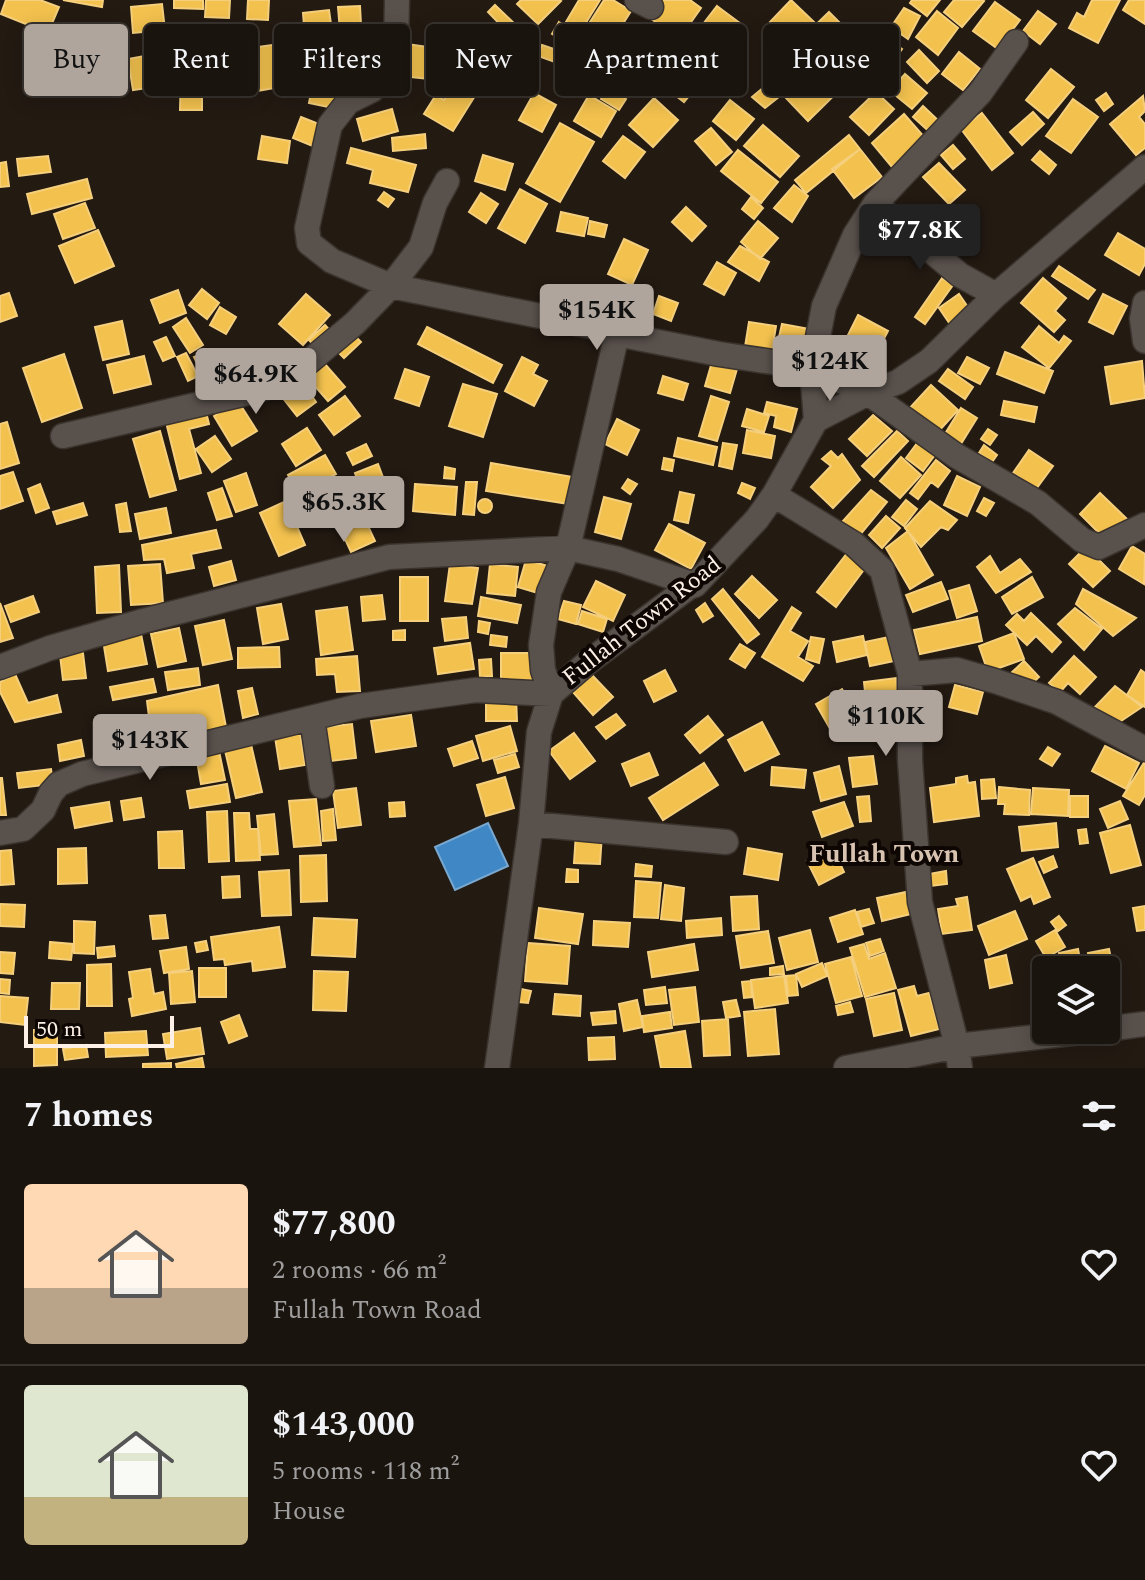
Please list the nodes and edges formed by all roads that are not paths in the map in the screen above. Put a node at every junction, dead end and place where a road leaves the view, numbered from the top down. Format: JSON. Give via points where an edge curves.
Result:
{"nodes":[{"id":1,"x":397,"y":0,"type":"edge"},
{"id":2,"x":1016,"y":42,"type":"dead end"},
{"id":3,"x":1145,"y":167,"type":"edge"},
{"id":4,"x":447,"y":181,"type":"dead end"},
{"id":5,"x":875,"y":204,"type":"junction"},
{"id":6,"x":391,"y":286,"type":"junction"},
{"id":7,"x":996,"y":295,"type":"junction"},
{"id":8,"x":1145,"y":303,"type":"edge"},
{"id":9,"x":617,"y":334,"type":"junction"},
{"id":10,"x":1145,"y":341,"type":"edge"},
{"id":11,"x":812,"y":368,"type":"junction"},
{"id":12,"x":868,"y":393,"type":"junction"},
{"id":13,"x":816,"y":420,"type":"junction"},
{"id":14,"x":63,"y":436,"type":"dead end"},
{"id":15,"x":774,"y":495,"type":"junction"},
{"id":16,"x":1145,"y":525,"type":"edge"},
{"id":17,"x":568,"y":548,"type":"junction"},
{"id":18,"x":695,"y":585,"type":"junction"},
{"id":19,"x":0,"y":667,"type":"edge"},
{"id":20,"x":910,"y":674,"type":"junction"},
{"id":21,"x":551,"y":694,"type":"junction"},
{"id":22,"x":312,"y":718,"type":"junction"},
{"id":23,"x":1145,"y":749,"type":"edge"},
{"id":24,"x":322,"y":786,"type":"dead end"},
{"id":25,"x":531,"y":824,"type":"junction"},
{"id":26,"x":0,"y":833,"type":"edge"},
{"id":27,"x":726,"y":842,"type":"dead end"},
{"id":28,"x":1145,"y":1024,"type":"edge"},
{"id":29,"x":1120,"y":1027,"type":"edge"},
{"id":30,"x":1032,"y":1043,"type":"edge"},
{"id":31,"x":958,"y":1057,"type":"edge"},
{"id":32,"x":497,"y":1068,"type":"edge"},
{"id":33,"x":846,"y":1068,"type":"edge"}],
"edges":[{"from":1,"to":6,"type":"street","via":[[396,46],[388,70],[372,90],[348,102],[330,125],[307,228],[309,243],[332,261]]},
{"from":2,"to":5,"type":"street","via":[[980,93]]},
{"from":3,"to":7,"type":"street"},
{"from":4,"to":6,"type":"street","via":[[421,247]]},
{"from":5,"to":7,"type":"street","via":[[960,275]]},
{"from":5,"to":11,"type":"street","via":[[855,235],[824,306]]},
{"from":6,"to":9,"type":"street"},
{"from":6,"to":14,"type":"street","via":[[286,381]]},
{"from":7,"to":12,"type":"street","via":[[929,361],[898,382]]},
{"from":8,"to":10,"type":"street"},
{"from":9,"to":11,"type":"street"},
{"from":9,"to":17,"type":"street"},
{"from":11,"to":12,"type":"street"},
{"from":11,"to":13,"type":"street"},
{"from":12,"to":13,"type":"street"},
{"from":12,"to":16,"type":"street","via":[[955,455],[1038,503],[1082,540],[1099,547]]},
{"from":13,"to":15,"type":"street","name":"Fullah Town Road"},
{"from":15,"to":18,"type":"street","name":"Fullah Town Road","via":[[733,548]]},
{"from":15,"to":20,"type":"street","via":[[854,544],[882,570]]},
{"from":17,"to":18,"type":"street"},
{"from":17,"to":19,"type":"street","via":[[389,557],[130,625]]},
{"from":17,"to":21,"type":"street","via":[[549,592],[541,645]]},
{"from":18,"to":21,"type":"street","name":"Fullah Town Road"},
{"from":20,"to":23,"type":"street","via":[[957,670],[995,681],[1057,702]]},
{"from":20,"to":31,"type":"street","via":[[920,902]]},
{"from":21,"to":22,"type":"street","via":[[476,690]]},
{"from":21,"to":25,"type":"street","name":"Fullah Town Road","via":[[539,732]]},
{"from":22,"to":24,"type":"street"},
{"from":22,"to":26,"type":"street","via":[[82,774],[59,784],[23,829]]},
{"from":25,"to":27,"type":"street"},
{"from":25,"to":32,"type":"street","name":"Fullah Town Road"},
{"from":28,"to":29,"type":"street"},
{"from":30,"to":31,"type":"street"},
{"from":31,"to":33,"type":"street"}]}
